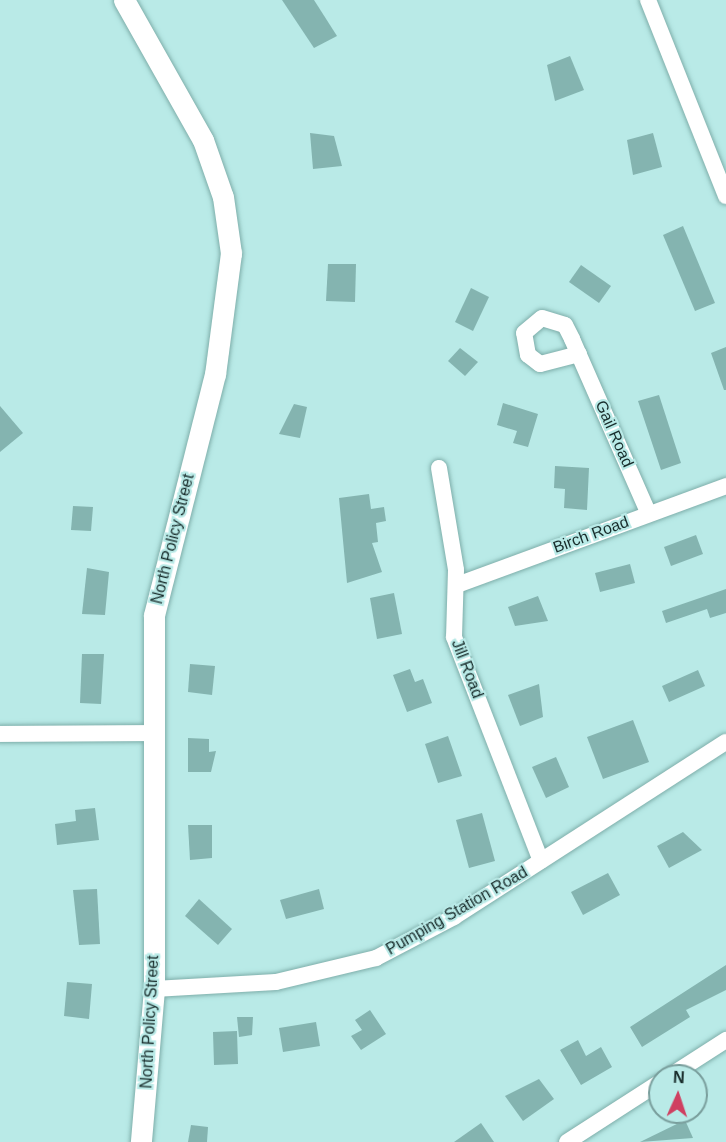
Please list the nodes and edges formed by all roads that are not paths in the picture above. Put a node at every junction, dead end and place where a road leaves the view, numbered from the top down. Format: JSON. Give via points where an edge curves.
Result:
{"nodes":[{"id":1,"x":124,"y":0,"type":"edge"},
{"id":2,"x":648,"y":0,"type":"edge"},
{"id":3,"x":726,"y":196,"type":"edge"},
{"id":4,"x":579,"y":354,"type":"dead end"},
{"id":5,"x":439,"y":468,"type":"dead end"},
{"id":6,"x":726,"y":486,"type":"edge"},
{"id":7,"x":649,"y":514,"type":"junction"},
{"id":8,"x":457,"y":585,"type":"junction"},
{"id":9,"x":0,"y":734,"type":"edge"},
{"id":10,"x":151,"y":734,"type":"junction"},
{"id":11,"x":726,"y":742,"type":"edge"},
{"id":12,"x":542,"y":861,"type":"junction"},
{"id":13,"x":154,"y":989,"type":"junction"},
{"id":14,"x":726,"y":1040,"type":"edge"},
{"id":15,"x":689,"y":1064,"type":"edge"},
{"id":16,"x":648,"y":1090,"type":"edge"},
{"id":17,"x":574,"y":1140,"type":"edge"},
{"id":18,"x":141,"y":1142,"type":"edge"}],
"edges":[{"from":1,"to":10,"type":"street","name":"North Policy Street","via":[[203,140],[223,197],[231,253],[215,374],[158,589]]},
{"from":2,"to":3,"type":"street"},
{"from":4,"to":7,"type":"street","name":"Gail Road"},
{"from":5,"to":8,"type":"street","name":"Jill Road"},
{"from":6,"to":7,"type":"street","name":"Birch Road"},
{"from":7,"to":8,"type":"street","name":"Birch Road"},
{"from":8,"to":12,"type":"street","name":"Jill Road","via":[[451,608],[454,637]]},
{"from":9,"to":10,"type":"street"},
{"from":10,"to":13,"type":"street","name":"North Policy Street"},
{"from":11,"to":12,"type":"street","name":"Pumping Station Road"},
{"from":12,"to":13,"type":"street","name":"Pumping Station Road","via":[[426,933],[352,966],[254,985]]},
{"from":13,"to":18,"type":"street","name":"North Policy Street"},
{"from":14,"to":15,"type":"street"},
{"from":16,"to":17,"type":"street"}]}
